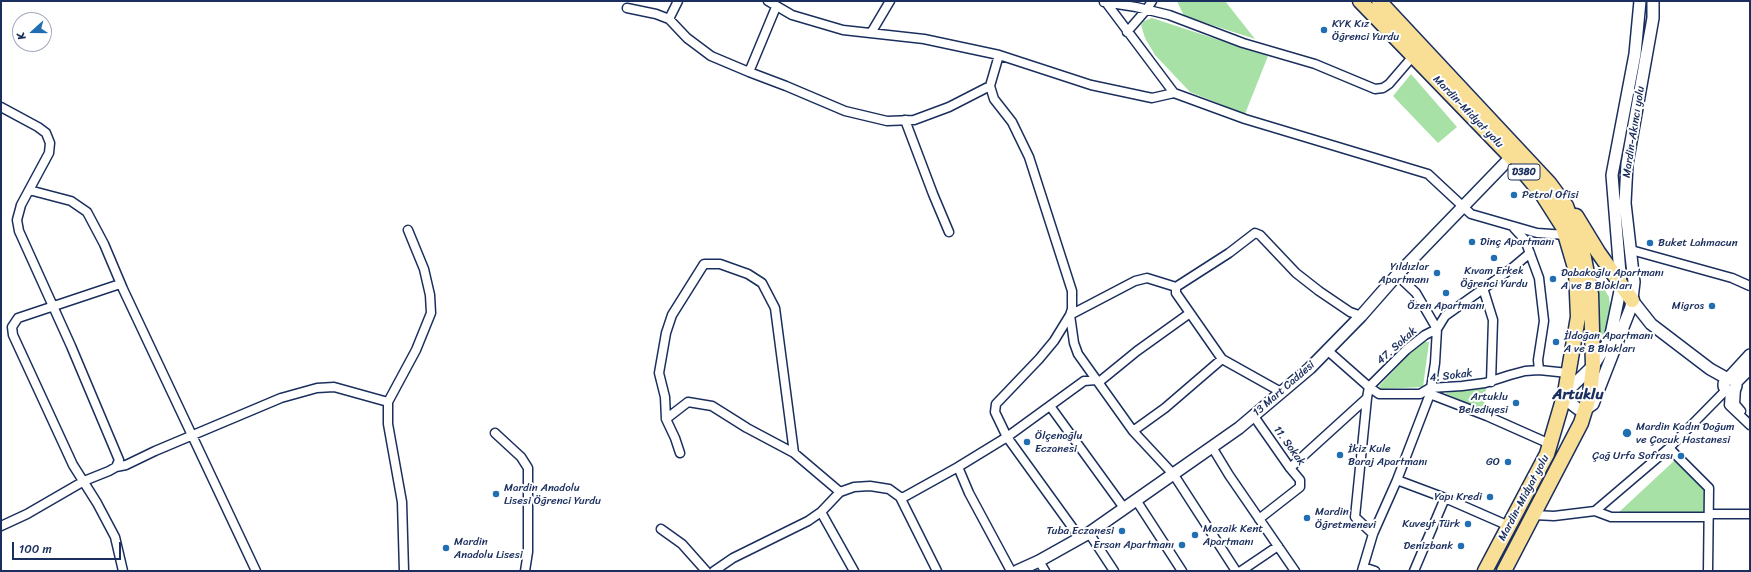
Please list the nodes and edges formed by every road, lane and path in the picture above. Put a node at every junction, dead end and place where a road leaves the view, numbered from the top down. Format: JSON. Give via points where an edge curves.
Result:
{"nodes":[{"id":1,"x":678,"y":1,"type":"edge"},
{"id":2,"x":768,"y":1,"type":"edge"},
{"id":3,"x":890,"y":1,"type":"edge"},
{"id":4,"x":1152,"y":1,"type":"edge"},
{"id":5,"x":1360,"y":1,"type":"edge"},
{"id":6,"x":1379,"y":1,"type":"edge"},
{"id":7,"x":1640,"y":1,"type":"edge"},
{"id":8,"x":1653,"y":1,"type":"edge"},
{"id":9,"x":1105,"y":2,"type":"edge"},
{"id":10,"x":776,"y":7,"type":"junction"},
{"id":11,"x":627,"y":8,"type":"dead end"},
{"id":12,"x":1147,"y":9,"type":"junction"},
{"id":13,"x":669,"y":19,"type":"junction"},
{"id":14,"x":1127,"y":32,"type":"junction"},
{"id":15,"x":871,"y":33,"type":"junction"},
{"id":16,"x":1414,"y":55,"type":"junction"},
{"id":17,"x":999,"y":56,"type":"junction"},
{"id":18,"x":749,"y":72,"type":"junction"},
{"id":19,"x":990,"y":86,"type":"junction"},
{"id":20,"x":1174,"y":93,"type":"junction"},
{"id":21,"x":1,"y":106,"type":"edge"},
{"id":22,"x":905,"y":120,"type":"junction"},
{"id":23,"x":1511,"y":158,"type":"junction"},
{"id":24,"x":30,"y":190,"type":"junction"},
{"id":25,"x":1566,"y":206,"type":"junction"},
{"id":26,"x":1464,"y":207,"type":"junction"},
{"id":27,"x":1513,"y":227,"type":"junction"},
{"id":28,"x":408,"y":230,"type":"dead end"},
{"id":29,"x":949,"y":232,"type":"dead end"},
{"id":30,"x":1566,"y":235,"type":"junction"},
{"id":31,"x":1630,"y":250,"type":"junction"},
{"id":32,"x":1530,"y":254,"type":"junction"},
{"id":33,"x":1397,"y":275,"type":"junction"},
{"id":34,"x":120,"y":284,"type":"junction"},
{"id":35,"x":1176,"y":286,"type":"junction"},
{"id":36,"x":1621,"y":286,"type":"junction"},
{"id":37,"x":1750,"y":286,"type":"edge"},
{"id":38,"x":1483,"y":288,"type":"junction"},
{"id":39,"x":1632,"y":300,"type":"junction"},
{"id":40,"x":54,"y":306,"type":"junction"},
{"id":41,"x":1190,"y":313,"type":"junction"},
{"id":42,"x":1070,"y":315,"type":"junction"},
{"id":43,"x":1361,"y":316,"type":"junction"},
{"id":44,"x":1438,"y":329,"type":"junction"},
{"id":45,"x":1327,"y":350,"type":"junction"},
{"id":46,"x":1750,"y":355,"type":"edge"},
{"id":47,"x":1222,"y":359,"type":"junction"},
{"id":48,"x":1593,"y":366,"type":"junction"},
{"id":49,"x":1750,"y":368,"type":"edge"},
{"id":50,"x":1539,"y":370,"type":"junction"},
{"id":51,"x":1568,"y":372,"type":"junction"},
{"id":52,"x":1097,"y":381,"type":"junction"},
{"id":53,"x":1491,"y":382,"type":"junction"},
{"id":54,"x":1731,"y":386,"type":"junction"},
{"id":55,"x":1369,"y":387,"type":"junction"},
{"id":56,"x":1430,"y":391,"type":"junction"},
{"id":57,"x":1281,"y":392,"type":"junction"},
{"id":58,"x":1564,"y":393,"type":"junction"},
{"id":59,"x":1367,"y":398,"type":"junction"},
{"id":60,"x":388,"y":402,"type":"junction"},
{"id":61,"x":1050,"y":406,"type":"junction"},
{"id":62,"x":1589,"y":406,"type":"junction"},
{"id":63,"x":1253,"y":415,"type":"junction"},
{"id":64,"x":666,"y":419,"type":"junction"},
{"id":65,"x":1750,"y":420,"type":"edge"},
{"id":66,"x":1750,"y":425,"type":"edge"},
{"id":67,"x":1133,"y":431,"type":"junction"},
{"id":68,"x":495,"y":433,"type":"dead end"},
{"id":69,"x":192,"y":436,"type":"junction"},
{"id":70,"x":1007,"y":438,"type":"junction"},
{"id":71,"x":1550,"y":444,"type":"junction"},
{"id":72,"x":1212,"y":447,"type":"junction"},
{"id":73,"x":1669,"y":448,"type":"junction"},
{"id":74,"x":680,"y":453,"type":"dead end"},
{"id":75,"x":794,"y":453,"type":"junction"},
{"id":76,"x":116,"y":467,"type":"junction"},
{"id":77,"x":958,"y":467,"type":"junction"},
{"id":78,"x":1290,"y":468,"type":"junction"},
{"id":79,"x":1174,"y":475,"type":"junction"},
{"id":80,"x":1397,"y":480,"type":"junction"},
{"id":81,"x":84,"y":481,"type":"junction"},
{"id":82,"x":840,"y":492,"type":"junction"},
{"id":83,"x":900,"y":497,"type":"junction"},
{"id":84,"x":1445,"y":498,"type":"junction"},
{"id":85,"x":1136,"y":500,"type":"junction"},
{"id":86,"x":1124,"y":508,"type":"junction"},
{"id":87,"x":1595,"y":511,"type":"junction"},
{"id":88,"x":821,"y":512,"type":"junction"},
{"id":89,"x":1534,"y":514,"type":"junction"},
{"id":90,"x":1750,"y":514,"type":"edge"},
{"id":91,"x":1709,"y":515,"type":"junction"},
{"id":92,"x":1259,"y":519,"type":"junction"},
{"id":93,"x":1,"y":526,"type":"edge"},
{"id":94,"x":1509,"y":526,"type":"junction"},
{"id":95,"x":662,"y":529,"type":"dead end"},
{"id":96,"x":1373,"y":534,"type":"junction"},
{"id":97,"x":1085,"y":536,"type":"junction"},
{"id":98,"x":1278,"y":546,"type":"junction"},
{"id":99,"x":1039,"y":561,"type":"junction"},
{"id":100,"x":1363,"y":569,"type":"edge"},
{"id":101,"x":123,"y":571,"type":"edge"},
{"id":102,"x":256,"y":571,"type":"edge"},
{"id":103,"x":404,"y":571,"type":"edge"},
{"id":104,"x":524,"y":571,"type":"edge"},
{"id":105,"x":706,"y":571,"type":"edge"},
{"id":106,"x":714,"y":571,"type":"edge"},
{"id":107,"x":854,"y":571,"type":"edge"},
{"id":108,"x":937,"y":571,"type":"edge"},
{"id":109,"x":1011,"y":571,"type":"edge"},
{"id":110,"x":1017,"y":571,"type":"edge"},
{"id":111,"x":1045,"y":571,"type":"edge"},
{"id":112,"x":1114,"y":571,"type":"edge"},
{"id":113,"x":1182,"y":571,"type":"edge"},
{"id":114,"x":1236,"y":571,"type":"edge"},
{"id":115,"x":1241,"y":571,"type":"edge"},
{"id":116,"x":1295,"y":571,"type":"edge"},
{"id":117,"x":1375,"y":571,"type":"edge"},
{"id":118,"x":1414,"y":571,"type":"edge"},
{"id":119,"x":1485,"y":571,"type":"edge"},
{"id":120,"x":1504,"y":571,"type":"edge"},
{"id":121,"x":1708,"y":571,"type":"edge"}],
"edges":[{"from":1,"to":13,"type":"street"},
{"from":2,"to":10,"type":"street"},
{"from":3,"to":15,"type":"street"},
{"from":4,"to":12,"type":"street"},
{"from":5,"to":16,"type":"highway","name":"Mardin-Midyat yolu","number":"D380"},
{"from":6,"to":25,"type":"highway","name":"Mardin-Midyat yolu","number":"D380","via":[[1549,182]]},
{"from":7,"to":36,"type":"main road","name":"Mardin-Akıncı yolu","via":[[1635,54],[1612,175]]},
{"from":8,"to":31,"type":"main road","name":"Mardin-Akıncı yolu","via":[[1653,18],[1627,164],[1625,203]]},
{"from":9,"to":12,"type":"street"},
{"from":9,"to":14,"type":"street"},
{"from":10,"to":15,"type":"street","via":[[792,15],[843,30]]},
{"from":10,"to":18,"type":"street"},
{"from":11,"to":13,"type":"street"},
{"from":12,"to":14,"type":"street"},
{"from":12,"to":16,"type":"street","via":[[1316,64],[1374,89],[1389,84]]},
{"from":13,"to":18,"type":"street","via":[[687,38],[712,56]]},
{"from":14,"to":20,"type":"street"},
{"from":15,"to":17,"type":"street","via":[[924,40]]},
{"from":16,"to":23,"type":"highway","name":"Mardin-Midyat yolu","number":"D380"},
{"from":17,"to":19,"type":"street"},
{"from":17,"to":20,"type":"street","via":[[1091,85],[1152,98]]},
{"from":18,"to":22,"type":"street","via":[[845,111],[887,121]]},
{"from":19,"to":22,"type":"street","via":[[949,107],[914,120]]},
{"from":19,"to":42,"type":"street","via":[[994,99],[1012,122],[1029,157],[1072,291]]},
{"from":20,"to":26,"type":"street","via":[[1245,119],[1428,174]]},
{"from":21,"to":24,"type":"street","via":[[38,126],[46,133],[50,143],[49,154]]},
{"from":22,"to":29,"type":"street"},
{"from":23,"to":26,"type":"main road","name":"13 Mart Caddesi"},
{"from":23,"to":30,"type":"highway","name":"Mardin-Midyat yolu","number":"D380","via":[[1542,194]]},
{"from":24,"to":34,"type":"street","via":[[71,201],[87,212],[104,244]]},
{"from":24,"to":40,"type":"street","via":[[21,205],[17,220]]},
{"from":25,"to":36,"type":"highway","via":[[1578,218]]},
{"from":25,"to":48,"type":"highway","name":"Mardin-Midyat yolu","number":"D380","via":[[1583,253],[1591,294]]},
{"from":26,"to":27,"type":"street","via":[[1470,214]]},
{"from":26,"to":33,"type":"main road","name":"13 Mart Caddesi"},
{"from":27,"to":30,"type":"street","via":[[1537,233]]},
{"from":27,"to":32,"type":"street","via":[[1525,240]]},
{"from":28,"to":60,"type":"street","via":[[424,269],[431,313],[416,350]]},
{"from":30,"to":51,"type":"highway","name":"Mardin-Midyat yolu","number":"D380","via":[[1576,271],[1578,317]]},
{"from":31,"to":37,"type":"street","via":[[1732,278]]},
{"from":31,"to":39,"type":"main road","name":"Mardin-Akıncı yolu","via":[[1634,282]]},
{"from":32,"to":38,"type":"street","name":"47. Sokak"},
{"from":32,"to":50,"type":"street","via":[[1539,278],[1543,300],[1544,321],[1538,360]]},
{"from":33,"to":43,"type":"main road","name":"13 Mart Caddesi"},
{"from":33,"to":44,"type":"street","via":[[1416,293]]},
{"from":34,"to":40,"type":"street"},
{"from":34,"to":69,"type":"street"},
{"from":35,"to":41,"type":"street","via":[[1176,293]]},
{"from":35,"to":42,"type":"street","via":[[1146,278],[1135,281]]},
{"from":35,"to":43,"type":"street","via":[[1229,253],[1255,233],[1260,234],[1296,273],[1350,312]]},
{"from":36,"to":39,"type":"highway"},
{"from":36,"to":48,"type":"main road","name":"Mardin-Akıncı yolu","via":[[1610,338]]},
{"from":38,"to":44,"type":"street","name":"47. Sokak","via":[[1445,316]]},
{"from":38,"to":53,"type":"street","via":[[1493,320]]},
{"from":39,"to":54,"type":"main road","via":[[1650,324]]},
{"from":39,"to":62,"type":"main road","name":"Mardin-Akıncı yolu","via":[[1631,308]]},
{"from":40,"to":76,"type":"street","via":[[119,460]]},
{"from":40,"to":81,"type":"street","via":[[18,318],[12,327],[13,335]]},
{"from":41,"to":47,"type":"street"},
{"from":41,"to":52,"type":"street"},
{"from":42,"to":52,"type":"street","via":[[1078,354]]},
{"from":42,"to":70,"type":"street","via":[[1054,341],[996,404],[995,412]]},
{"from":43,"to":45,"type":"main road","name":"13 Mart Caddesi"},
{"from":44,"to":55,"type":"street","name":"47. Sokak","via":[[1425,335],[1406,350]]},
{"from":44,"to":56,"type":"street"},
{"from":45,"to":55,"type":"street","name":"4. Sokak"},
{"from":45,"to":57,"type":"main road","name":"13 Mart Caddesi"},
{"from":46,"to":54,"type":"main road"},
{"from":47,"to":57,"type":"street"},
{"from":47,"to":67,"type":"street","via":[[1165,408]]},
{"from":48,"to":58,"type":"main road","name":"Mardin-Akıncı yolu"},
{"from":48,"to":62,"type":"highway","name":"Mardin-Midyat yolu","number":"D380"},
{"from":49,"to":54,"type":"main road"},
{"from":50,"to":51,"type":"street","name":"4. Sokak"},
{"from":50,"to":53,"type":"street","name":"4. Sokak","via":[[1510,374]]},
{"from":51,"to":58,"type":"highway","name":"Mardin-Midyat yolu","number":"D380"},
{"from":52,"to":61,"type":"street","via":[[1084,381]]},
{"from":52,"to":67,"type":"street"},
{"from":53,"to":56,"type":"street","name":"4. Sokak"},
{"from":54,"to":65,"type":"street","via":[[1735,404]]},
{"from":54,"to":66,"type":"street","via":[[1729,406]]},
{"from":54,"to":73,"type":"street"},
{"from":55,"to":56,"type":"street","name":"4. Sokak","via":[[1379,394],[1420,394]]},
{"from":55,"to":59,"type":"street"},
{"from":56,"to":71,"type":"street"},
{"from":56,"to":80,"type":"street"},
{"from":57,"to":63,"type":"main road","name":"13 Mart Caddesi"},
{"from":58,"to":62,"type":"main road","via":[[1578,409]]},
{"from":58,"to":71,"type":"highway","name":"Mardin-Midyat yolu","number":"D380"},
{"from":59,"to":78,"type":"street"},
{"from":59,"to":96,"type":"street","via":[[1355,517]]},
{"from":60,"to":69,"type":"street","via":[[334,387],[316,388],[281,398]]},
{"from":60,"to":103,"type":"street","via":[[388,424],[402,502]]},
{"from":61,"to":70,"type":"street"},
{"from":61,"to":86,"type":"street"},
{"from":62,"to":89,"type":"highway","name":"Mardin-Midyat yolu","number":"D380"},
{"from":63,"to":72,"type":"main road","name":"13 Mart Caddesi","via":[[1240,428]]},
{"from":63,"to":78,"type":"street","name":"11. Sokak"},
{"from":64,"to":74,"type":"street","via":[[676,438]]},
{"from":64,"to":75,"type":"street","via":[[688,402],[712,406]]},
{"from":64,"to":75,"type":"street","via":[[660,373],[666,333],[672,315],[704,264],[720,264],[748,274],[762,284],[775,308]]},
{"from":67,"to":79,"type":"street"},
{"from":68,"to":104,"type":"street","via":[[521,456],[528,468],[528,552]]},
{"from":69,"to":76,"type":"street"},
{"from":69,"to":102,"type":"street"},
{"from":70,"to":77,"type":"street"},
{"from":70,"to":97,"type":"street"},
{"from":71,"to":94,"type":"highway","name":"Mardin-Midyat yolu","number":"D380"},
{"from":72,"to":79,"type":"main road","name":"13 Mart Caddesi"},
{"from":72,"to":92,"type":"street"},
{"from":73,"to":87,"type":"street"},
{"from":73,"to":91,"type":"street","via":[[1709,488]]},
{"from":75,"to":82,"type":"street"},
{"from":76,"to":81,"type":"street"},
{"from":77,"to":83,"type":"street"},
{"from":77,"to":109,"type":"street","via":[[969,493]]},
{"from":78,"to":92,"type":"street","name":"11. Sokak","via":[[1300,480],[1300,487]]},
{"from":79,"to":85,"type":"main road","name":"13 Mart Caddesi"},
{"from":79,"to":114,"type":"street"},
{"from":80,"to":84,"type":"street"},
{"from":80,"to":96,"type":"street"},
{"from":81,"to":93,"type":"street"},
{"from":81,"to":101,"type":"street","via":[[115,537]]},
{"from":82,"to":83,"type":"street","via":[[854,487],[870,486],[889,489]]},
{"from":82,"to":88,"type":"street"},
{"from":83,"to":108,"type":"street"},
{"from":84,"to":94,"type":"street"},
{"from":84,"to":118,"type":"street"},
{"from":85,"to":86,"type":"main road","name":"13 Mart Caddesi"},
{"from":85,"to":113,"type":"street"},
{"from":86,"to":97,"type":"main road","name":"13 Mart Caddesi"},
{"from":87,"to":89,"type":"street","via":[[1554,516]]},
{"from":87,"to":91,"type":"street","via":[[1611,517]]},
{"from":88,"to":106,"type":"street","via":[[733,558]]},
{"from":88,"to":107,"type":"street"},
{"from":89,"to":120,"type":"highway","name":"Mardin-Midyat yolu","number":"D380"},
{"from":90,"to":91,"type":"street"},
{"from":91,"to":121,"type":"street"},
{"from":92,"to":98,"type":"street"},
{"from":94,"to":119,"type":"highway","name":"Mardin-Midyat yolu","number":"D380"},
{"from":95,"to":105,"type":"street","via":[[682,544]]},
{"from":96,"to":100,"type":"street"},
{"from":97,"to":99,"type":"main road","name":"13 Mart Caddesi"},
{"from":97,"to":112,"type":"street"},
{"from":98,"to":115,"type":"street"},
{"from":98,"to":116,"type":"street"},
{"from":99,"to":110,"type":"main road","name":"13 Mart Caddesi"},
{"from":99,"to":111,"type":"street"},
{"from":100,"to":117,"type":"street"}]}
